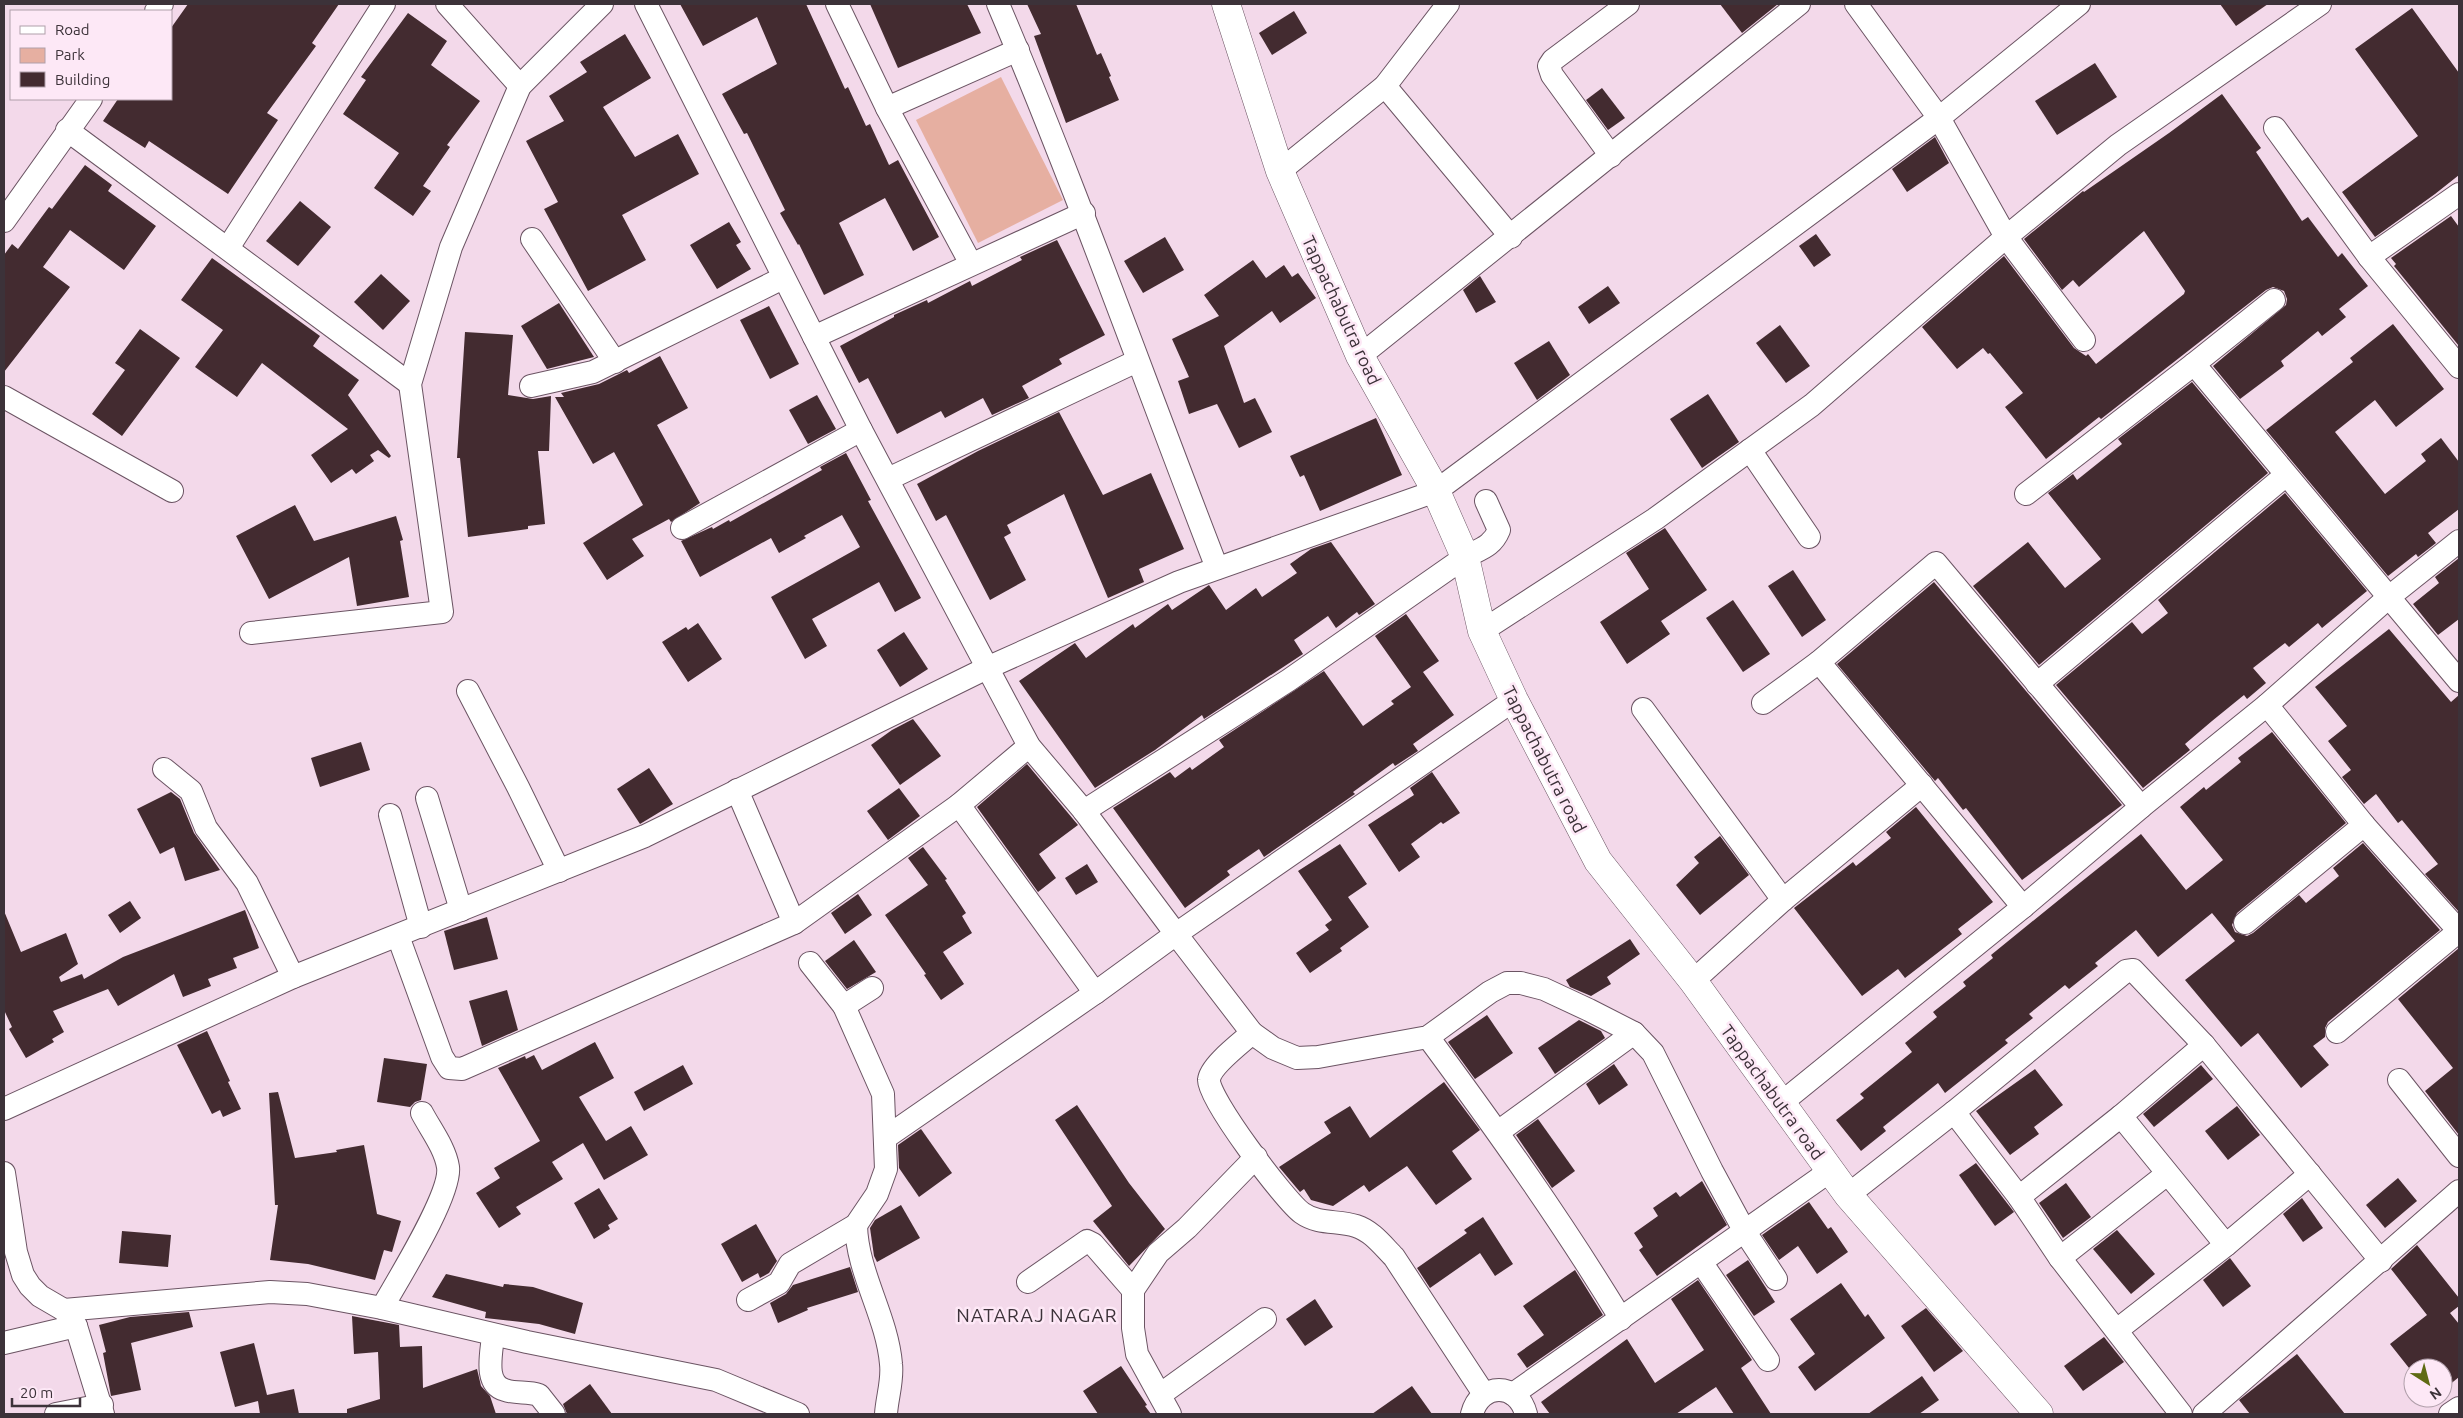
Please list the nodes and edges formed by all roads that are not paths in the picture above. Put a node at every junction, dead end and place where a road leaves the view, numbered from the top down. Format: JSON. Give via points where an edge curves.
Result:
{"nodes":[{"id":1,"x":384,"y":4,"type":"edge"},
{"id":2,"x":447,"y":4,"type":"edge"},
{"id":3,"x":602,"y":4,"type":"edge"},
{"id":4,"x":646,"y":4,"type":"edge"},
{"id":5,"x":837,"y":4,"type":"edge"},
{"id":6,"x":998,"y":4,"type":"edge"},
{"id":7,"x":1226,"y":4,"type":"edge"},
{"id":8,"x":1448,"y":4,"type":"edge"},
{"id":9,"x":1628,"y":4,"type":"edge"},
{"id":10,"x":1799,"y":4,"type":"edge"},
{"id":11,"x":1856,"y":4,"type":"edge"},
{"id":12,"x":2079,"y":4,"type":"edge"},
{"id":13,"x":2320,"y":4,"type":"edge"},
{"id":14,"x":1018,"y":50,"type":"junction"},
{"id":15,"x":520,"y":86,"type":"junction"},
{"id":16,"x":1385,"y":86,"type":"junction"},
{"id":17,"x":90,"y":100,"type":"edge"},
{"id":18,"x":887,"y":108,"type":"junction"},
{"id":19,"x":1939,"y":118,"type":"junction"},
{"id":20,"x":2275,"y":128,"type":"dead end"},
{"id":21,"x":67,"y":130,"type":"junction"},
{"id":22,"x":1611,"y":156,"type":"junction"},
{"id":23,"x":1280,"y":171,"type":"junction"},
{"id":24,"x":2459,"y":194,"type":"edge"},
{"id":25,"x":1084,"y":213,"type":"junction"},
{"id":26,"x":4,"y":221,"type":"edge"},
{"id":27,"x":1510,"y":237,"type":"junction"},
{"id":28,"x":2006,"y":237,"type":"junction"},
{"id":29,"x":532,"y":239,"type":"dead end"},
{"id":30,"x":228,"y":248,"type":"junction"},
{"id":31,"x":2369,"y":257,"type":"junction"},
{"id":32,"x":971,"y":264,"type":"junction"},
{"id":33,"x":783,"y":278,"type":"junction"},
{"id":34,"x":2274,"y":300,"type":"dead end"},
{"id":35,"x":814,"y":337,"type":"junction"},
{"id":36,"x":2084,"y":340,"type":"dead end"},
{"id":37,"x":1360,"y":356,"type":"junction"},
{"id":38,"x":1137,"y":361,"type":"junction"},
{"id":39,"x":615,"y":362,"type":"junction"},
{"id":40,"x":2194,"y":364,"type":"junction"},
{"id":41,"x":2459,"y":367,"type":"edge"},
{"id":42,"x":410,"y":384,"type":"junction"},
{"id":43,"x":531,"y":386,"type":"dead end"},
{"id":44,"x":4,"y":397,"type":"edge"},
{"id":45,"x":861,"y":430,"type":"junction"},
{"id":46,"x":1750,"y":450,"type":"junction"},
{"id":47,"x":2286,"y":475,"type":"junction"},
{"id":48,"x":888,"y":479,"type":"junction"},
{"id":49,"x":172,"y":491,"type":"dead end"},
{"id":50,"x":1436,"y":491,"type":"junction"},
{"id":51,"x":2026,"y":494,"type":"dead end"},
{"id":52,"x":1486,"y":501,"type":"dead end"},
{"id":53,"x":682,"y":528,"type":"dead end"},
{"id":54,"x":1809,"y":537,"type":"dead end"},
{"id":55,"x":2459,"y":541,"type":"edge"},
{"id":56,"x":1465,"y":557,"type":"junction"},
{"id":57,"x":1217,"y":568,"type":"junction"},
{"id":58,"x":2389,"y":597,"type":"junction"},
{"id":59,"x":1482,"y":631,"type":"junction"},
{"id":60,"x":251,"y":633,"type":"dead end"},
{"id":61,"x":1819,"y":662,"type":"junction"},
{"id":62,"x":989,"y":667,"type":"junction"},
{"id":63,"x":2459,"y":681,"type":"edge"},
{"id":64,"x":2037,"y":684,"type":"junction"},
{"id":65,"x":468,"y":691,"type":"dead end"},
{"id":66,"x":1514,"y":700,"type":"junction"},
{"id":67,"x":1763,"y":703,"type":"dead end"},
{"id":68,"x":2267,"y":705,"type":"junction"},
{"id":69,"x":1643,"y":709,"type":"dead end"},
{"id":70,"x":1029,"y":746,"type":"junction"},
{"id":71,"x":164,"y":769,"type":"dead end"},
{"id":72,"x":1922,"y":785,"type":"junction"},
{"id":73,"x":737,"y":790,"type":"junction"},
{"id":74,"x":427,"y":798,"type":"dead end"},
{"id":75,"x":959,"y":805,"type":"junction"},
{"id":76,"x":2141,"y":807,"type":"junction"},
{"id":77,"x":1084,"y":812,"type":"junction"},
{"id":78,"x":390,"y":815,"type":"dead end"},
{"id":79,"x":2364,"y":825,"type":"junction"},
{"id":80,"x":559,"y":871,"type":"junction"},
{"id":81,"x":1783,"y":900,"type":"junction"},
{"id":82,"x":2023,"y":907,"type":"junction"},
{"id":83,"x":461,"y":910,"type":"junction"},
{"id":84,"x":794,"y":923,"type":"junction"},
{"id":85,"x":2244,"y":923,"type":"dead end"},
{"id":86,"x":421,"y":927,"type":"junction"},
{"id":87,"x":2459,"y":931,"type":"edge"},
{"id":88,"x":1176,"y":934,"type":"junction"},
{"id":89,"x":398,"y":936,"type":"junction"},
{"id":90,"x":810,"y":964,"type":"dead end"},
{"id":91,"x":293,"y":977,"type":"junction"},
{"id":92,"x":1693,"y":982,"type":"junction"},
{"id":93,"x":872,"y":988,"type":"dead end"},
{"id":94,"x":1095,"y":993,"type":"junction"},
{"id":95,"x":844,"y":1006,"type":"junction"},
{"id":96,"x":2337,"y":1032,"type":"dead end"},
{"id":97,"x":1252,"y":1033,"type":"junction"},
{"id":98,"x":1634,"y":1033,"type":"junction"},
{"id":99,"x":1428,"y":1037,"type":"junction"},
{"id":100,"x":2204,"y":1045,"type":"junction"},
{"id":101,"x":2399,"y":1080,"type":"dead end"},
{"id":102,"x":1780,"y":1104,"type":"junction"},
{"id":103,"x":4,"y":1109,"type":"edge"},
{"id":104,"x":422,"y":1112,"type":"dead end"},
{"id":105,"x":1954,"y":1112,"type":"junction"},
{"id":106,"x":2121,"y":1116,"type":"junction"},
{"id":107,"x":1498,"y":1132,"type":"junction"},
{"id":108,"x":885,"y":1138,"type":"junction"},
{"id":109,"x":2459,"y":1156,"type":"edge"},
{"id":110,"x":1256,"y":1157,"type":"junction"},
{"id":111,"x":1830,"y":1171,"type":"junction"},
{"id":112,"x":4,"y":1173,"type":"edge"},
{"id":113,"x":2167,"y":1174,"type":"junction"},
{"id":114,"x":2310,"y":1174,"type":"junction"},
{"id":115,"x":2459,"y":1190,"type":"edge"},
{"id":116,"x":1848,"y":1194,"type":"junction"},
{"id":117,"x":2019,"y":1197,"type":"junction"},
{"id":118,"x":856,"y":1226,"type":"junction"},
{"id":119,"x":1745,"y":1232,"type":"junction"},
{"id":120,"x":2226,"y":1245,"type":"junction"},
{"id":121,"x":2060,"y":1258,"type":"junction"},
{"id":122,"x":2381,"y":1261,"type":"junction"},
{"id":123,"x":1701,"y":1262,"type":"junction"},
{"id":124,"x":1776,"y":1279,"type":"dead end"},
{"id":125,"x":1028,"y":1282,"type":"dead end"},
{"id":126,"x":1133,"y":1290,"type":"junction"},
{"id":127,"x":748,"y":1300,"type":"dead end"},
{"id":128,"x":382,"y":1308,"type":"junction"},
{"id":129,"x":70,"y":1318,"type":"junction"},
{"id":130,"x":1265,"y":1319,"type":"dead end"},
{"id":131,"x":1621,"y":1319,"type":"junction"},
{"id":132,"x":2117,"y":1330,"type":"junction"},
{"id":133,"x":493,"y":1334,"type":"junction"},
{"id":134,"x":4,"y":1343,"type":"edge"},
{"id":135,"x":1768,"y":1360,"type":"dead end"},
{"id":136,"x":1484,"y":1394,"type":"junction"},
{"id":137,"x":1513,"y":1394,"type":"junction"},
{"id":138,"x":1166,"y":1404,"type":"edge"},
{"id":139,"x":2459,"y":1408,"type":"edge"},
{"id":140,"x":102,"y":1410,"type":"edge"},
{"id":141,"x":551,"y":1413,"type":"edge"},
{"id":142,"x":56,"y":1414,"type":"edge"},
{"id":143,"x":798,"y":1414,"type":"edge"},
{"id":144,"x":886,"y":1414,"type":"edge"},
{"id":145,"x":1472,"y":1414,"type":"edge"},
{"id":146,"x":1526,"y":1414,"type":"edge"},
{"id":147,"x":2039,"y":1414,"type":"edge"},
{"id":148,"x":2181,"y":1414,"type":"edge"},
{"id":149,"x":2204,"y":1414,"type":"edge"},
{"id":150,"x":2450,"y":1414,"type":"edge"}],
"edges":[{"from":1,"to":30,"type":"street"},
{"from":2,"to":15,"type":"street"},
{"from":3,"to":15,"type":"street"},
{"from":4,"to":33,"type":"street"},
{"from":5,"to":18,"type":"street"},
{"from":6,"to":14,"type":"street"},
{"from":7,"to":23,"type":"main road","name":"Tappachabutra road"},
{"from":8,"to":16,"type":"street"},
{"from":9,"to":22,"type":"street","via":[[1550,66],[1552,75]]},
{"from":10,"to":22,"type":"street"},
{"from":11,"to":19,"type":"street"},
{"from":12,"to":19,"type":"street"},
{"from":13,"to":28,"type":"street","via":[[2118,145]]},
{"from":14,"to":18,"type":"street"},
{"from":14,"to":25,"type":"street"},
{"from":15,"to":42,"type":"street","via":[[452,247]]},
{"from":16,"to":23,"type":"street"},
{"from":16,"to":27,"type":"street"},
{"from":17,"to":21,"type":"street"},
{"from":18,"to":32,"type":"street"},
{"from":19,"to":28,"type":"street"},
{"from":19,"to":50,"type":"street"},
{"from":20,"to":31,"type":"street"},
{"from":21,"to":26,"type":"street"},
{"from":21,"to":30,"type":"street"},
{"from":22,"to":27,"type":"street"},
{"from":23,"to":37,"type":"main road","name":"Tappachabutra road"},
{"from":24,"to":31,"type":"street"},
{"from":25,"to":32,"type":"street"},
{"from":25,"to":38,"type":"street"},
{"from":27,"to":37,"type":"street"},
{"from":28,"to":36,"type":"street"},
{"from":28,"to":46,"type":"street","via":[[1812,405]]},
{"from":29,"to":39,"type":"street"},
{"from":30,"to":42,"type":"street"},
{"from":31,"to":41,"type":"street"},
{"from":32,"to":35,"type":"street"},
{"from":33,"to":35,"type":"street"},
{"from":33,"to":39,"type":"street"},
{"from":34,"to":40,"type":"street"},
{"from":35,"to":45,"type":"street"},
{"from":37,"to":50,"type":"main road","name":"Tappachabutra road"},
{"from":38,"to":48,"type":"street"},
{"from":38,"to":57,"type":"street"},
{"from":39,"to":43,"type":"street","via":[[593,372]]},
{"from":40,"to":47,"type":"street"},
{"from":40,"to":51,"type":"street"},
{"from":42,"to":60,"type":"street","via":[[442,612]]},
{"from":44,"to":49,"type":"street"},
{"from":45,"to":48,"type":"street"},
{"from":45,"to":53,"type":"street"},
{"from":46,"to":54,"type":"street"},
{"from":46,"to":59,"type":"street","via":[[1655,519]]},
{"from":47,"to":58,"type":"street"},
{"from":47,"to":64,"type":"street"},
{"from":48,"to":62,"type":"street"},
{"from":50,"to":56,"type":"main road","name":"Tappachabutra road"},
{"from":50,"to":57,"type":"street"},
{"from":52,"to":56,"type":"street","via":[[1499,530],[1488,547]]},
{"from":55,"to":58,"type":"street"},
{"from":56,"to":59,"type":"main road","name":"Tappachabutra road"},
{"from":56,"to":77,"type":"street","via":[[1289,680]]},
{"from":57,"to":62,"type":"street"},
{"from":58,"to":63,"type":"street"},
{"from":58,"to":68,"type":"street"},
{"from":59,"to":66,"type":"main road","name":"Tappachabutra road"},
{"from":61,"to":64,"type":"street","via":[[1936,563]]},
{"from":61,"to":67,"type":"street"},
{"from":61,"to":72,"type":"street"},
{"from":62,"to":70,"type":"street"},
{"from":62,"to":73,"type":"street"},
{"from":64,"to":76,"type":"street"},
{"from":65,"to":80,"type":"street"},
{"from":66,"to":88,"type":"street"},
{"from":66,"to":92,"type":"main road","name":"Tappachabutra road","via":[[1598,861]]},
{"from":68,"to":76,"type":"street"},
{"from":68,"to":79,"type":"street"},
{"from":69,"to":81,"type":"street"},
{"from":70,"to":75,"type":"street"},
{"from":70,"to":77,"type":"street"},
{"from":71,"to":91,"type":"street","via":[[190,791],[206,828],[247,883]]},
{"from":72,"to":81,"type":"street"},
{"from":72,"to":82,"type":"street"},
{"from":73,"to":80,"type":"street","via":[[645,836]]},
{"from":73,"to":84,"type":"street"},
{"from":74,"to":83,"type":"street"},
{"from":75,"to":84,"type":"street"},
{"from":75,"to":94,"type":"street"},
{"from":76,"to":82,"type":"street"},
{"from":77,"to":88,"type":"street"},
{"from":78,"to":86,"type":"street"},
{"from":79,"to":85,"type":"street"},
{"from":79,"to":87,"type":"street"},
{"from":80,"to":83,"type":"street"},
{"from":81,"to":92,"type":"street"},
{"from":82,"to":102,"type":"street"},
{"from":83,"to":86,"type":"street"},
{"from":84,"to":89,"type":"street","via":[[462,1069],[449,1068],[442,1057]]},
{"from":86,"to":89,"type":"street"},
{"from":87,"to":96,"type":"street"},
{"from":88,"to":94,"type":"street"},
{"from":88,"to":97,"type":"street"},
{"from":89,"to":91,"type":"street"},
{"from":90,"to":95,"type":"street"},
{"from":91,"to":103,"type":"street"},
{"from":92,"to":102,"type":"main road","name":"Tappachabutra road"},
{"from":93,"to":95,"type":"street"},
{"from":94,"to":108,"type":"street"},
{"from":95,"to":108,"type":"street","via":[[883,1094]]},
{"from":97,"to":99,"type":"street","via":[[1273,1048],[1297,1058]]},
{"from":97,"to":110,"type":"street","via":[[1214,1068],[1209,1080],[1212,1093]]},
{"from":98,"to":99,"type":"street","via":[[1544,989],[1521,982],[1507,983],[1490,992]]},
{"from":98,"to":107,"type":"street"},
{"from":98,"to":119,"type":"street","via":[[1653,1053]]},
{"from":99,"to":107,"type":"street"},
{"from":100,"to":105,"type":"street","via":[[2133,970],[2126,971]]},
{"from":100,"to":106,"type":"street"},
{"from":100,"to":114,"type":"street"},
{"from":101,"to":109,"type":"street"},
{"from":102,"to":111,"type":"main road","name":"Tappachabutra road"},
{"from":104,"to":128,"type":"street","via":[[444,1154],[448,1182]]},
{"from":105,"to":116,"type":"street"},
{"from":105,"to":117,"type":"street"},
{"from":106,"to":113,"type":"street"},
{"from":106,"to":117,"type":"street"},
{"from":107,"to":131,"type":"street","via":[[1573,1240]]},
{"from":108,"to":118,"type":"street","via":[[886,1169],[877,1194]]},
{"from":110,"to":126,"type":"street","via":[[1158,1253]]},
{"from":110,"to":136,"type":"street","via":[[1302,1213],[1315,1220],[1357,1226],[1376,1238],[1394,1257]]},
{"from":111,"to":116,"type":"main road","name":"Tappachabutra road"},
{"from":111,"to":119,"type":"street"},
{"from":112,"to":129,"type":"street","via":[[16,1252],[23,1275],[40,1296]]},
{"from":113,"to":120,"type":"street"},
{"from":113,"to":121,"type":"street"},
{"from":114,"to":120,"type":"street"},
{"from":114,"to":122,"type":"street"},
{"from":115,"to":122,"type":"street"},
{"from":116,"to":147,"type":"main road","name":"Tappachabutra road"},
{"from":117,"to":121,"type":"street"},
{"from":118,"to":127,"type":"street","via":[[790,1264],[779,1283]]},
{"from":118,"to":144,"type":"street","via":[[856,1243],[892,1366]]},
{"from":119,"to":123,"type":"street"},
{"from":119,"to":124,"type":"street"},
{"from":120,"to":132,"type":"street"},
{"from":121,"to":132,"type":"street"},
{"from":122,"to":149,"type":"street"},
{"from":123,"to":131,"type":"street"},
{"from":123,"to":135,"type":"street"},
{"from":125,"to":126,"type":"street","via":[[1087,1240]]},
{"from":126,"to":138,"type":"street","via":[[1137,1354]]},
{"from":128,"to":129,"type":"street","via":[[307,1294],[270,1292]]},
{"from":128,"to":133,"type":"street"},
{"from":129,"to":134,"type":"street"},
{"from":129,"to":140,"type":"street"},
{"from":130,"to":138,"type":"street"},
{"from":131,"to":137,"type":"street"},
{"from":132,"to":148,"type":"street"},
{"from":133,"to":141,"type":"street","via":[[491,1378],[495,1386],[539,1395]]},
{"from":133,"to":143,"type":"street","via":[[716,1380]]},
{"from":136,"to":137,"type":"street","via":[[1498,1390]]},
{"from":136,"to":145,"type":"street"},
{"from":137,"to":146,"type":"street","via":[[1524,1406]]},
{"from":139,"to":150,"type":"street"},
{"from":140,"to":142,"type":"street"}]}
